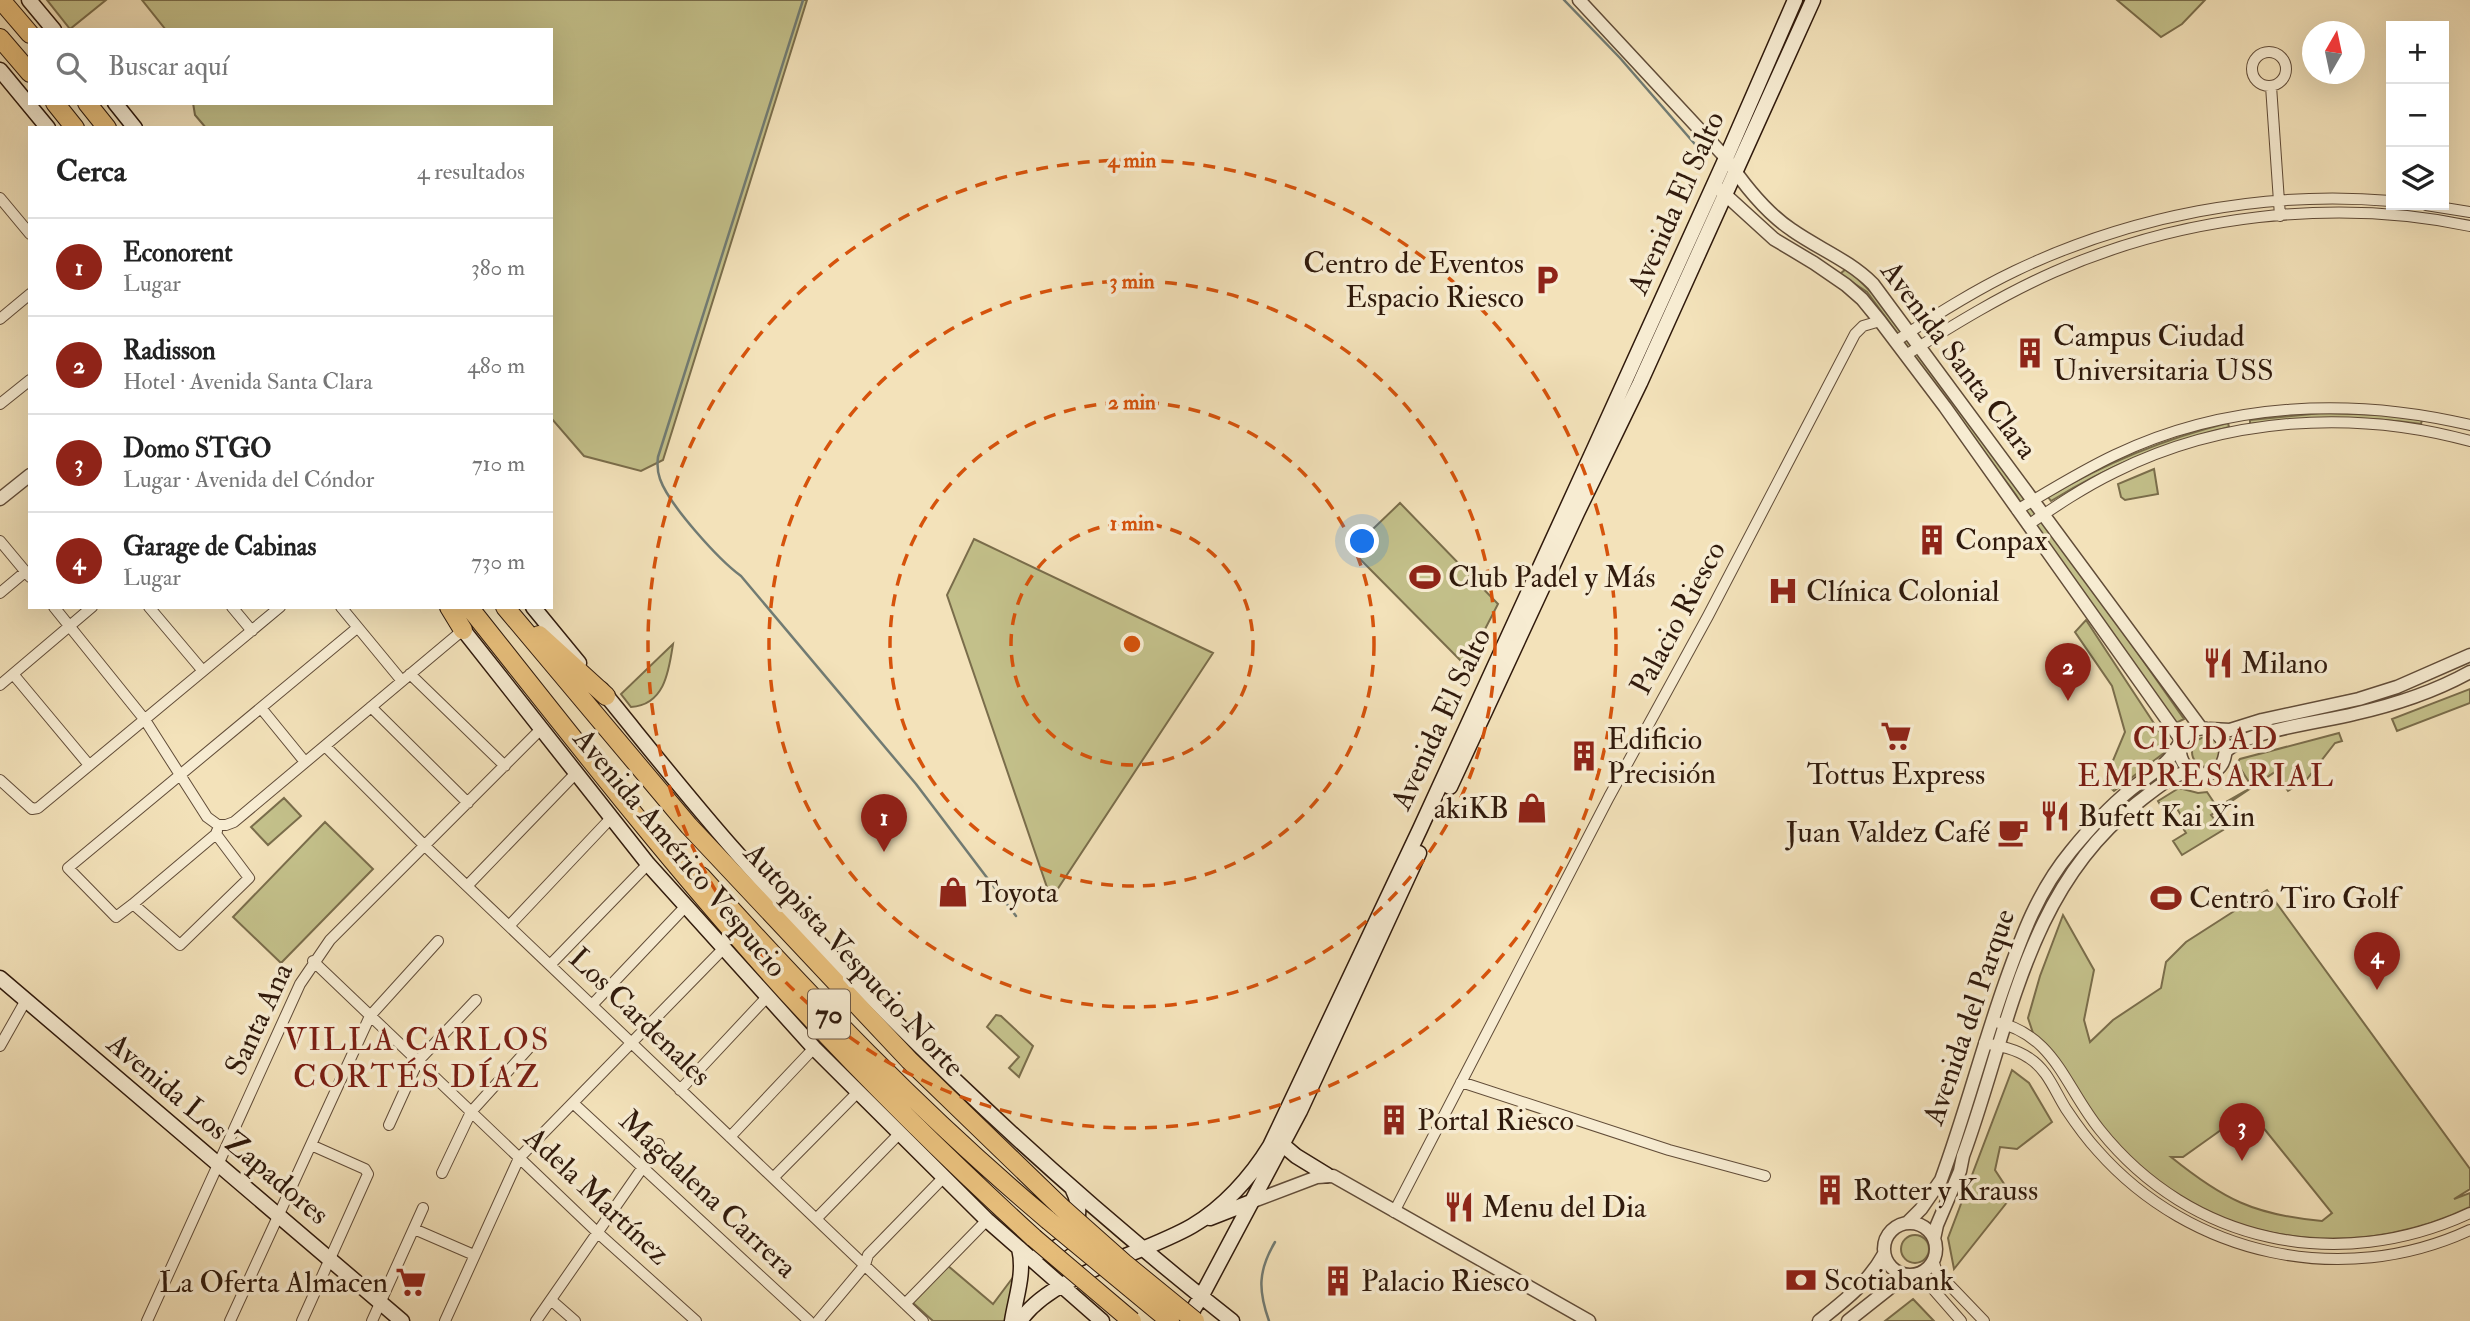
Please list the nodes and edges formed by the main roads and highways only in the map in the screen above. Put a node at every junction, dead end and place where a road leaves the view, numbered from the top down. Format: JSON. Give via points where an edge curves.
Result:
{"nodes":[{"id":1,"x":1,"y":0,"type":"edge"},
{"id":2,"x":16,"y":0,"type":"edge"},
{"id":3,"x":29,"y":0,"type":"edge"},
{"id":4,"x":1795,"y":0,"type":"edge"},
{"id":5,"x":1813,"y":0,"type":"edge"},
{"id":6,"x":32,"y":28,"type":"edge"},
{"id":7,"x":52,"y":28,"type":"edge"},
{"id":8,"x":28,"y":32,"type":"edge"},
{"id":9,"x":0,"y":38,"type":"edge"},
{"id":10,"x":0,"y":69,"type":"edge"},
{"id":11,"x":28,"y":72,"type":"edge"},
{"id":12,"x":28,"y":103,"type":"edge"},
{"id":13,"x":29,"y":105,"type":"edge"},
{"id":14,"x":56,"y":105,"type":"edge"},
{"id":15,"x":89,"y":105,"type":"edge"},
{"id":16,"x":117,"y":105,"type":"edge"},
{"id":17,"x":46,"y":126,"type":"edge"},
{"id":18,"x":73,"y":126,"type":"edge"},
{"id":19,"x":105,"y":126,"type":"edge"},
{"id":20,"x":133,"y":126,"type":"edge"},
{"id":21,"x":448,"y":609,"type":"edge"},
{"id":22,"x":471,"y":609,"type":"edge"},
{"id":23,"x":509,"y":609,"type":"edge"},
{"id":24,"x":509,"y":609,"type":"edge"},
{"id":25,"x":535,"y":609,"type":"edge"},
{"id":26,"x":463,"y":630,"type":"joint"},
{"id":27,"x":606,"y":696,"type":"junction"},
{"id":28,"x":622,"y":796,"type":"junction"},
{"id":29,"x":0,"y":978,"type":"edge"},
{"id":30,"x":1283,"y":1145,"type":"junction"},
{"id":31,"x":1328,"y":1175,"type":"road end"},
{"id":32,"x":1070,"y":1186,"type":"junction"},
{"id":33,"x":1251,"y":1202,"type":"junction"},
{"id":34,"x":1193,"y":1226,"type":"junction"},
{"id":35,"x":1019,"y":1248,"type":"junction"},
{"id":36,"x":1144,"y":1249,"type":"junction"},
{"id":37,"x":1093,"y":1271,"type":"junction"},
{"id":38,"x":1060,"y":1285,"type":"junction"},
{"id":39,"x":1201,"y":1297,"type":"junction"},
{"id":40,"x":1082,"y":1303,"type":"junction"},
{"id":41,"x":402,"y":1321,"type":"edge"},
{"id":42,"x":1012,"y":1321,"type":"edge"},
{"id":43,"x":1020,"y":1321,"type":"edge"},
{"id":44,"x":1102,"y":1321,"type":"edge"},
{"id":45,"x":1132,"y":1321,"type":"edge"},
{"id":46,"x":1170,"y":1321,"type":"edge"},
{"id":47,"x":1186,"y":1321,"type":"edge"},
{"id":48,"x":1195,"y":1321,"type":"edge"},
{"id":49,"x":1232,"y":1321,"type":"edge"}],
"edges":[{"from":1,"to":8,"type":"highway"},
{"from":2,"to":6,"type":"highway"},
{"from":3,"to":7,"type":"main road"},
{"from":4,"to":34,"type":"main road","name":"Avenida El Salto","via":[[1282,1123],[1251,1173]]},
{"from":5,"to":30,"type":"main road","name":"Avenida El Salto","via":[[1640,383]]},
{"from":9,"to":11,"type":"highway"},
{"from":10,"to":12,"type":"main road"},
{"from":13,"to":17,"type":"main road"},
{"from":14,"to":18,"type":"highway"},
{"from":15,"to":19,"type":"highway"},
{"from":16,"to":20,"type":"main road"},
{"from":21,"to":26,"type":"highway"},
{"from":22,"to":28,"type":"highway","number":"70"},
{"from":23,"to":27,"type":"highway"},
{"from":24,"to":48,"type":"highway","name":"Autopista Vespucio Norte","number":"70","bridge":true,"via":[[689,826],[909,1060],[1124,1264]]},
{"from":25,"to":27,"type":"main road"},
{"from":26,"to":35,"type":"main road","name":"Avenida Américo Vespucio","via":[[685,907],[857,1093]]},
{"from":27,"to":32,"type":"main road","via":[[738,854],[883,1009]]},
{"from":28,"to":45,"type":"highway","bridge":true,"via":[[807,1014],[941,1151]]},
{"from":28,"to":46,"type":"highway","number":"70","bridge":true,"via":[[908,1094],[993,1174]]},
{"from":29,"to":41,"type":"main road","name":"Avenida Los Zapadores"},
{"from":30,"to":31,"type":"main road"},
{"from":30,"to":33,"type":"main road","name":"Avenida El Salto"},
{"from":32,"to":35,"type":"main road","via":[[1079,1209],[1069,1237],[1049,1251]]},
{"from":32,"to":36,"type":"main road"},
{"from":33,"to":34,"type":"main road"},
{"from":33,"to":39,"type":"main road","name":"Avenida El Salto"},
{"from":34,"to":36,"type":"main road","name":"Avenida El Salto"},
{"from":35,"to":38,"type":"main road","name":"Avenida Américo Vespucio"},
{"from":35,"to":42,"type":"main road","via":[[1021,1277]]},
{"from":36,"to":37,"type":"main road","name":"Avenida El Salto"},
{"from":36,"to":39,"type":"main road"},
{"from":37,"to":38,"type":"main road","name":"Avenida El Salto"},
{"from":37,"to":40,"type":"main road","via":[[1079,1288]]},
{"from":38,"to":40,"type":"main road","name":"Avenida Américo Vespucio"},
{"from":38,"to":43,"type":"main road","name":"Avenida El Salto"},
{"from":39,"to":47,"type":"main road","name":"Avenida El Salto"},
{"from":39,"to":49,"type":"main road"},
{"from":40,"to":44,"type":"main road","name":"Avenida Américo Vespucio"}]}
